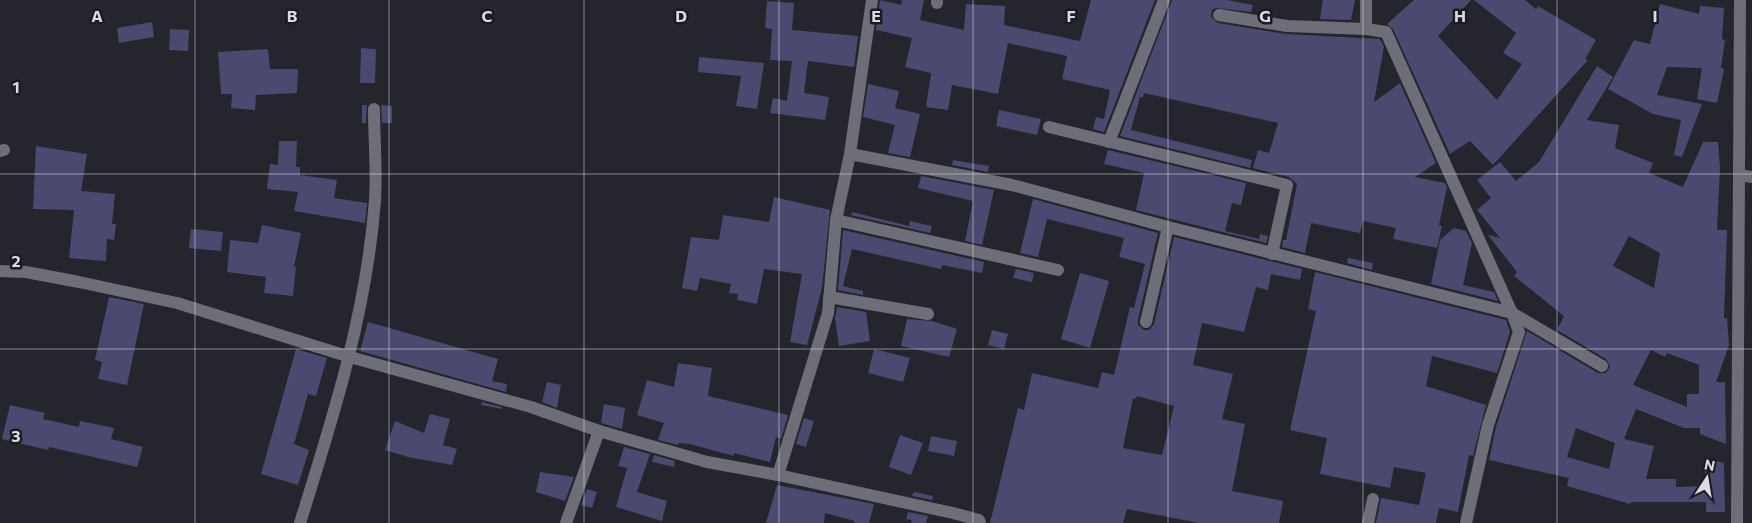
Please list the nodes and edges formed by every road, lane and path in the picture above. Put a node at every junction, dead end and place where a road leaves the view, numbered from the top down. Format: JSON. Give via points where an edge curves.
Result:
{"nodes":[{"id":1,"x":872,"y":0,"type":"edge"},
{"id":2,"x":1164,"y":0,"type":"edge"},
{"id":3,"x":1366,"y":0,"type":"edge"},
{"id":4,"x":1740,"y":0,"type":"edge"},
{"id":5,"x":1219,"y":15,"type":"dead end"},
{"id":6,"x":1366,"y":29,"type":"junction"},
{"id":7,"x":374,"y":108,"type":"dead end"},
{"id":8,"x":1049,"y":127,"type":"dead end"},
{"id":9,"x":1109,"y":142,"type":"junction"},
{"id":10,"x":850,"y":154,"type":"junction"},
{"id":11,"x":1746,"y":176,"type":"edge"},
{"id":12,"x":836,"y":220,"type":"junction"},
{"id":13,"x":1168,"y":227,"type":"junction"},
{"id":14,"x":1272,"y":254,"type":"junction"},
{"id":15,"x":1058,"y":270,"type":"dead end"},
{"id":16,"x":0,"y":271,"type":"edge"},
{"id":17,"x":829,"y":297,"type":"junction"},
{"id":18,"x":1512,"y":313,"type":"junction"},
{"id":19,"x":928,"y":314,"type":"dead end"},
{"id":20,"x":1146,"y":322,"type":"dead end"},
{"id":21,"x":350,"y":356,"type":"junction"},
{"id":22,"x":1602,"y":366,"type":"dead end"},
{"id":23,"x":599,"y":431,"type":"junction"},
{"id":24,"x":778,"y":474,"type":"junction"},
{"id":25,"x":1373,"y":499,"type":"dead end"},
{"id":26,"x":300,"y":523,"type":"edge"},
{"id":27,"x":566,"y":523,"type":"edge"},
{"id":28,"x":980,"y":523,"type":"edge"},
{"id":29,"x":1368,"y":523,"type":"edge"},
{"id":30,"x":1466,"y":523,"type":"edge"},
{"id":31,"x":1737,"y":523,"type":"edge"}],
"edges":[{"from":1,"to":10,"type":"street"},
{"from":2,"to":9,"type":"street"},
{"from":3,"to":6,"type":"street"},
{"from":4,"to":11,"type":"street"},
{"from":5,"to":6,"type":"street","via":[[1287,26]]},
{"from":6,"to":18,"type":"street","via":[[1386,32]]},
{"from":7,"to":21,"type":"street","via":[[375,200]]},
{"from":8,"to":9,"type":"street"},
{"from":9,"to":14,"type":"street","via":[[1286,185]]},
{"from":10,"to":12,"type":"street"},
{"from":10,"to":13,"type":"street","via":[[1012,184]]},
{"from":11,"to":31,"type":"street"},
{"from":12,"to":15,"type":"street"},
{"from":12,"to":17,"type":"street"},
{"from":13,"to":14,"type":"street"},
{"from":13,"to":20,"type":"street"},
{"from":14,"to":18,"type":"street"},
{"from":16,"to":21,"type":"street","via":[[26,272],[177,303]]},
{"from":17,"to":19,"type":"street"},
{"from":17,"to":24,"type":"street","via":[[828,313]]},
{"from":18,"to":22,"type":"street"},
{"from":18,"to":30,"type":"street","via":[[1518,332],[1488,425]]},
{"from":21,"to":23,"type":"street","via":[[531,406]]},
{"from":21,"to":26,"type":"street"},
{"from":23,"to":24,"type":"street","via":[[707,462]]},
{"from":23,"to":27,"type":"street"},
{"from":24,"to":28,"type":"street","via":[[953,513]]},
{"from":25,"to":29,"type":"street"}]}
